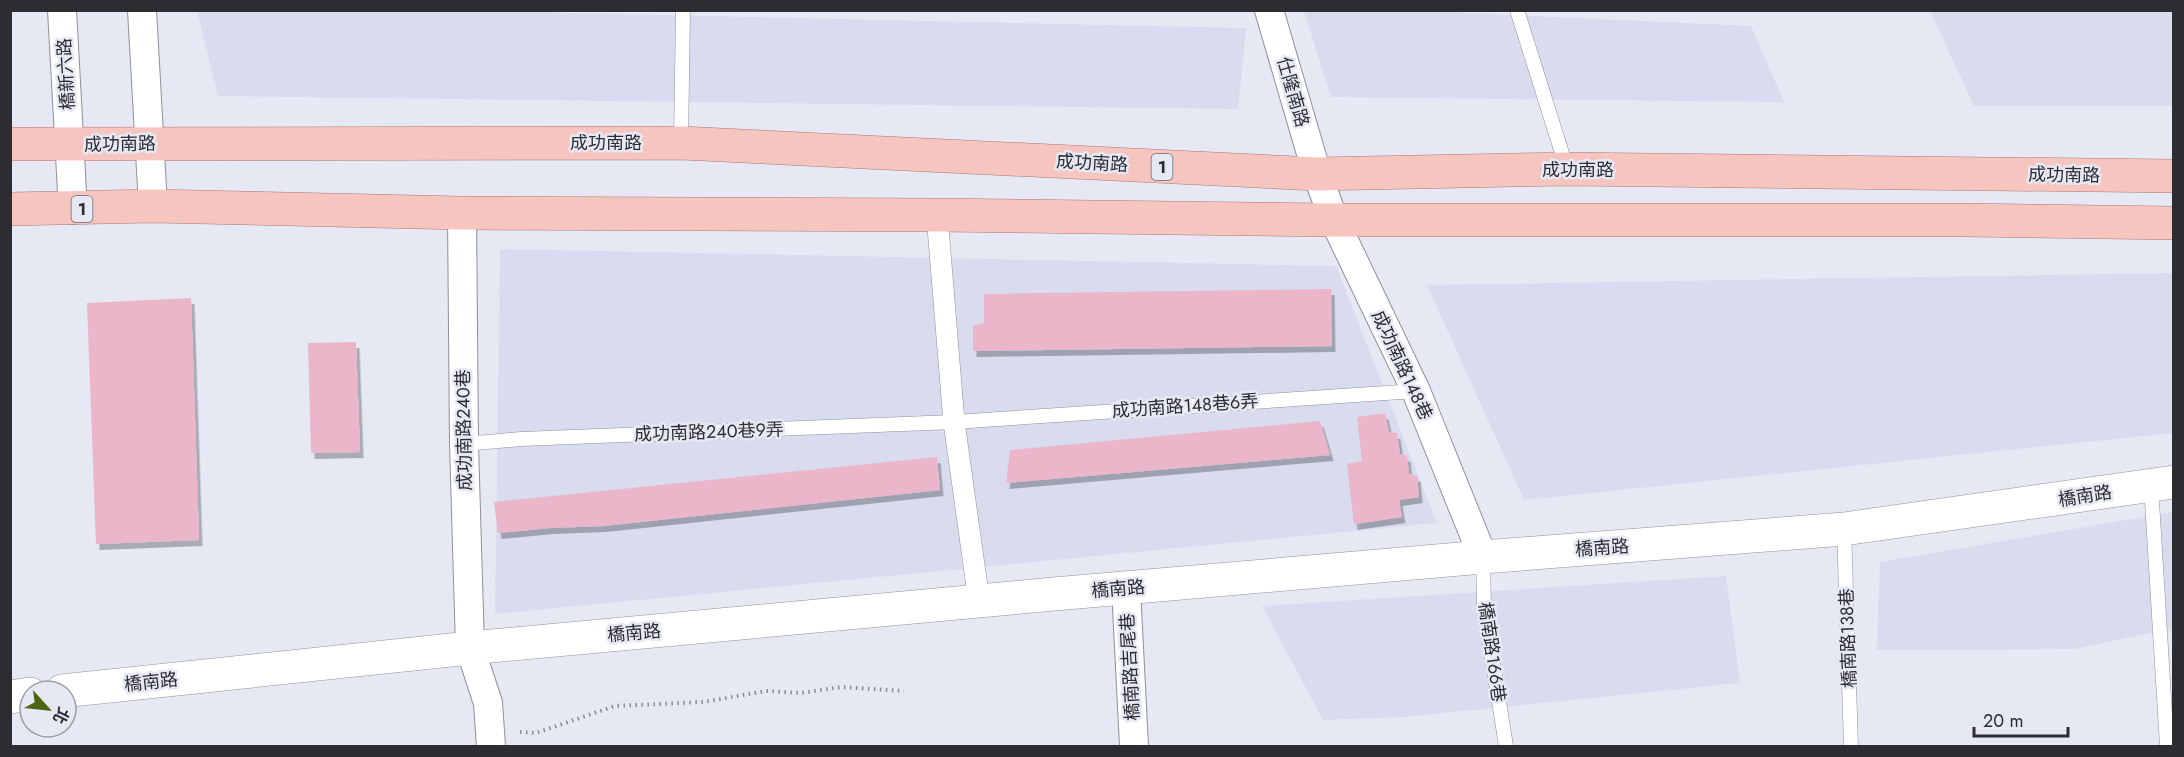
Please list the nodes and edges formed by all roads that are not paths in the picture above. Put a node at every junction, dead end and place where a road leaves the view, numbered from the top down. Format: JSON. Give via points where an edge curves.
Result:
{"nodes":[{"id":1,"x":62,"y":10,"type":"edge"},
{"id":2,"x":142,"y":10,"type":"edge"},
{"id":3,"x":683,"y":10,"type":"edge"},
{"id":4,"x":1269,"y":10,"type":"edge"},
{"id":5,"x":1517,"y":10,"type":"edge"},
{"id":6,"x":150,"y":143,"type":"junction"},
{"id":7,"x":681,"y":143,"type":"junction"},
{"id":8,"x":10,"y":144,"type":"edge"},
{"id":9,"x":70,"y":145,"type":"junction"},
{"id":10,"x":1567,"y":169,"type":"junction"},
{"id":11,"x":1317,"y":174,"type":"junction"},
{"id":12,"x":2174,"y":176,"type":"edge"},
{"id":13,"x":153,"y":206,"type":"junction"},
{"id":14,"x":10,"y":209,"type":"edge"},
{"id":15,"x":73,"y":210,"type":"junction"},
{"id":16,"x":462,"y":213,"type":"junction"},
{"id":17,"x":937,"y":215,"type":"junction"},
{"id":18,"x":1334,"y":220,"type":"junction"},
{"id":19,"x":2174,"y":223,"type":"edge"},
{"id":20,"x":1416,"y":391,"type":"junction"},
{"id":21,"x":954,"y":422,"type":"junction"},
{"id":22,"x":464,"y":444,"type":"junction"},
{"id":23,"x":2162,"y":484,"type":"edge"},
{"id":24,"x":1844,"y":529,"type":"junction"},
{"id":25,"x":1483,"y":556,"type":"junction"},
{"id":26,"x":1126,"y":588,"type":"junction"},
{"id":27,"x":979,"y":601,"type":"junction"},
{"id":28,"x":470,"y":648,"type":"junction"},
{"id":29,"x":78,"y":689,"type":"edge"},
{"id":30,"x":490,"y":739,"type":"edge"},
{"id":31,"x":1134,"y":747,"type":"edge"},
{"id":32,"x":1506,"y":747,"type":"edge"},
{"id":33,"x":1851,"y":747,"type":"edge"},
{"id":34,"x":2167,"y":747,"type":"edge"}],
"edges":[{"from":1,"to":9,"type":"street","name":"橋新六路"},
{"from":2,"to":6,"type":"street"},
{"from":3,"to":7,"type":"lane"},
{"from":4,"to":11,"type":"street","name":"仕隆南路"},
{"from":5,"to":10,"type":"lane"},
{"from":6,"to":7,"type":"main road","name":"成功南路","number":"1"},
{"from":6,"to":9,"type":"main road","name":"成功南路","number":"1"},
{"from":6,"to":13,"type":"street"},
{"from":7,"to":11,"type":"main road","name":"成功南路","number":"1"},
{"from":8,"to":9,"type":"main road","name":"成功南路","number":"1"},
{"from":9,"to":15,"type":"street","name":"橋新六路"},
{"from":10,"to":11,"type":"main road","name":"成功南路","number":"1"},
{"from":10,"to":12,"type":"main road","name":"成功南路","number":"1"},
{"from":11,"to":18,"type":"street","name":"成功南路148巷"},
{"from":13,"to":15,"type":"main road","number":"1"},
{"from":13,"to":16,"type":"main road","number":"1"},
{"from":14,"to":15,"type":"main road","number":"1"},
{"from":16,"to":17,"type":"main road","number":"1"},
{"from":16,"to":22,"type":"street","name":"成功南路240巷"},
{"from":17,"to":18,"type":"main road","number":"1"},
{"from":17,"to":21,"type":"street"},
{"from":18,"to":19,"type":"main road","number":"1"},
{"from":18,"to":20,"type":"street","name":"成功南路148巷"},
{"from":20,"to":21,"type":"lane","name":"成功南路148巷6弄"},
{"from":20,"to":25,"type":"street","name":"成功南路148巷"},
{"from":21,"to":22,"type":"lane","name":"成功南路240巷9弄"},
{"from":21,"to":27,"type":"street"},
{"from":22,"to":28,"type":"street","name":"成功南路240巷"},
{"from":23,"to":24,"type":"street","name":"橋南路"},
{"from":23,"to":34,"type":"lane"},
{"from":24,"to":25,"type":"street","name":"橋南路"},
{"from":24,"to":33,"type":"lane","name":"橋南路138巷"},
{"from":25,"to":26,"type":"street","name":"橋南路"},
{"from":25,"to":32,"type":"lane","name":"橋南路166巷","via":[[1484,606]]},
{"from":26,"to":27,"type":"street","name":"橋南路"},
{"from":26,"to":31,"type":"street","name":"橋南路吉尾巷"},
{"from":27,"to":28,"type":"street","name":"橋南路"},
{"from":28,"to":29,"type":"street","name":"橋南路"},
{"from":28,"to":30,"type":"street","name":"成功南路240巷","via":[[488,703]]}]}
